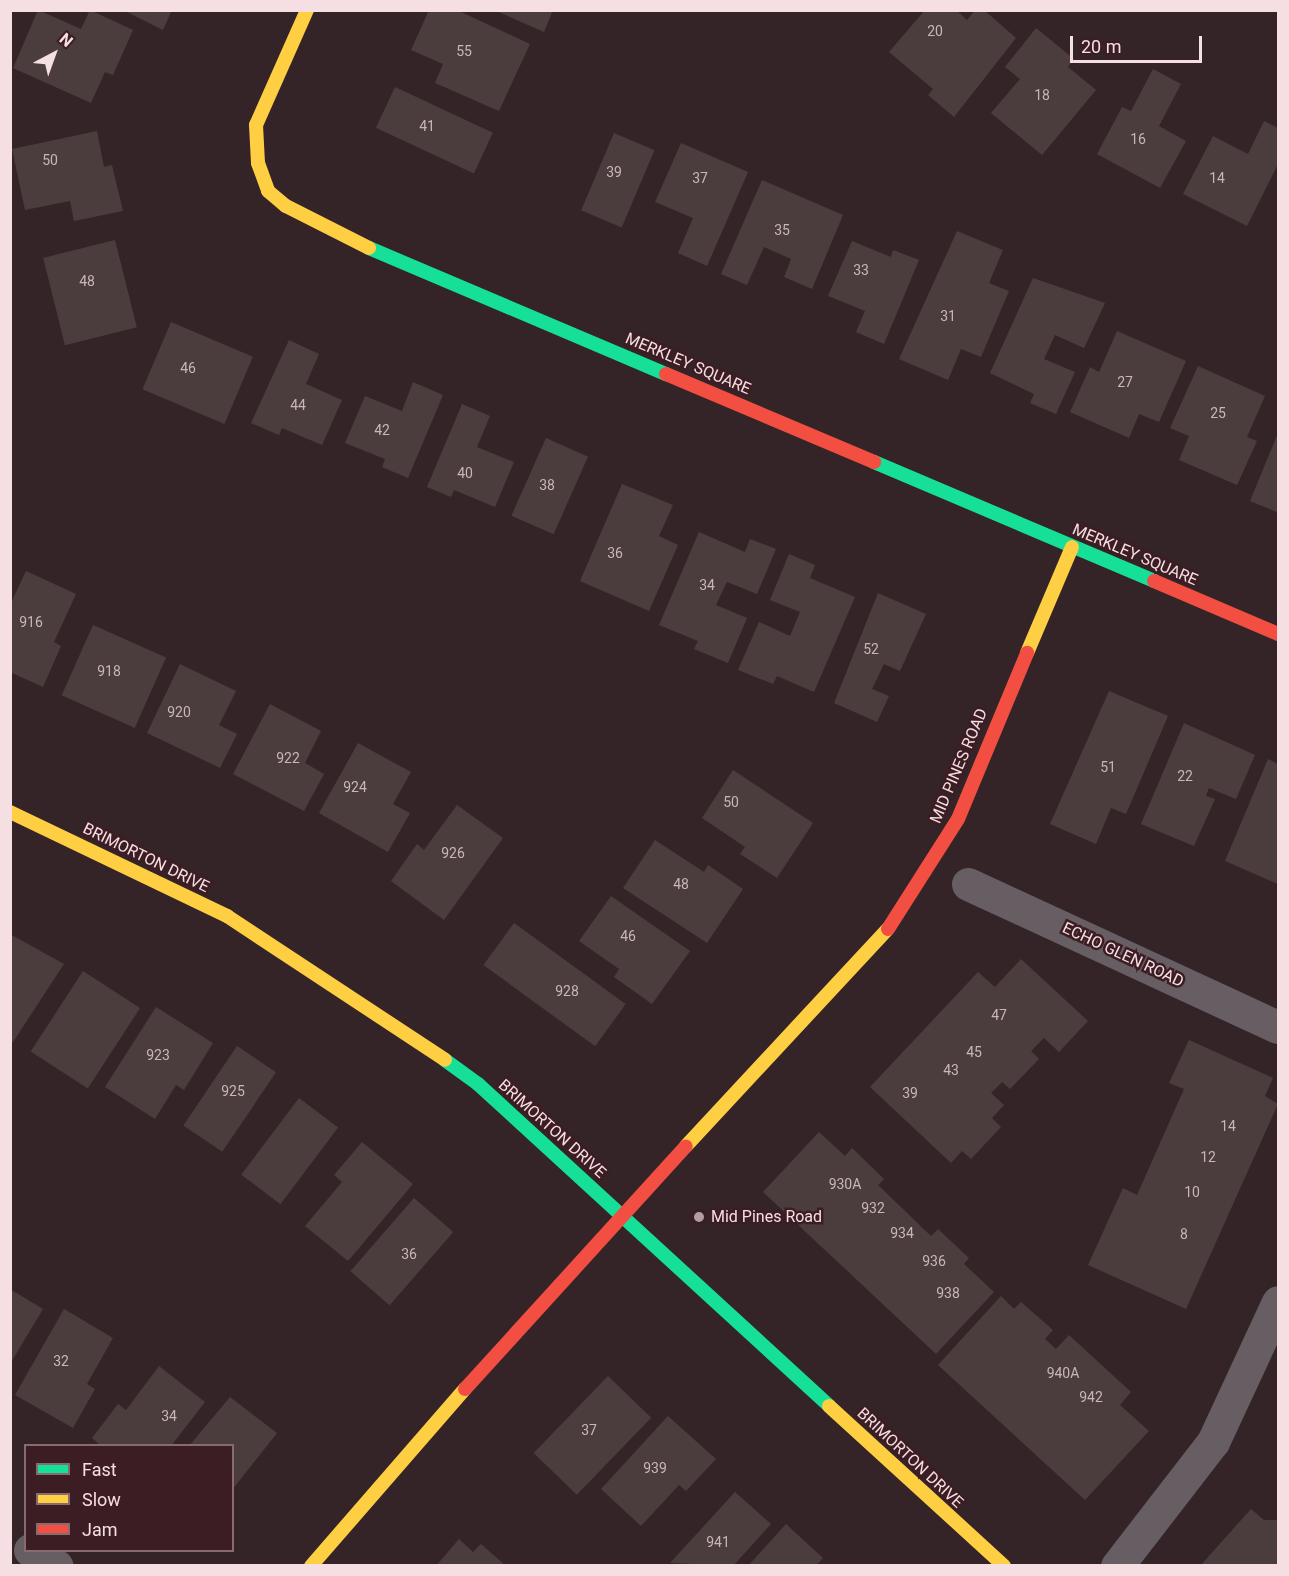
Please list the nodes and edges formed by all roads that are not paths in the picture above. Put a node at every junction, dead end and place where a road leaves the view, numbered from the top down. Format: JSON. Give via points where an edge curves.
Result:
{"nodes":[{"id":1,"x":307,"y":10,"type":"edge"},
{"id":2,"x":1072,"y":547,"type":"junction"},
{"id":3,"x":1278,"y":634,"type":"edge"},
{"id":4,"x":10,"y":812,"type":"edge"},
{"id":5,"x":968,"y":884,"type":"dead end"},
{"id":6,"x":1278,"y":1027,"type":"edge"},
{"id":7,"x":621,"y":1215,"type":"junction"},
{"id":8,"x":1278,"y":1302,"type":"edge"},
{"id":9,"x":10,"y":1540,"type":"edge"},
{"id":10,"x":24,"y":1547,"type":"edge"},
{"id":11,"x":32,"y":1552,"type":"edge"},
{"id":12,"x":57,"y":1566,"type":"edge"},
{"id":13,"x":311,"y":1566,"type":"edge"},
{"id":14,"x":1004,"y":1566,"type":"edge"},
{"id":15,"x":1117,"y":1566,"type":"edge"}],
"edges":[{"from":1,"to":2,"type":"street","name":"MERKLEY SQUARE","via":[[256,125],[261,172],[268,191],[286,206],[316,225]]},
{"from":2,"to":3,"type":"street","name":"MERKLEY SQUARE"},
{"from":2,"to":7,"type":"street","name":"MID PINES ROAD","via":[[958,819],[895,922]]},
{"from":4,"to":7,"type":"street","name":"BRIMORTON DRIVE","via":[[227,916],[353,995],[478,1084]]},
{"from":5,"to":6,"type":"street","name":"ECHO GLEN ROAD"},
{"from":7,"to":13,"type":"street","name":"MID PINES ROAD","via":[[426,1428]]},
{"from":7,"to":14,"type":"street","name":"BRIMORTON DRIVE"},
{"from":8,"to":15,"type":"street","via":[[1214,1442]]},
{"from":9,"to":10,"type":"street"},
{"from":11,"to":12,"type":"street"}]}
